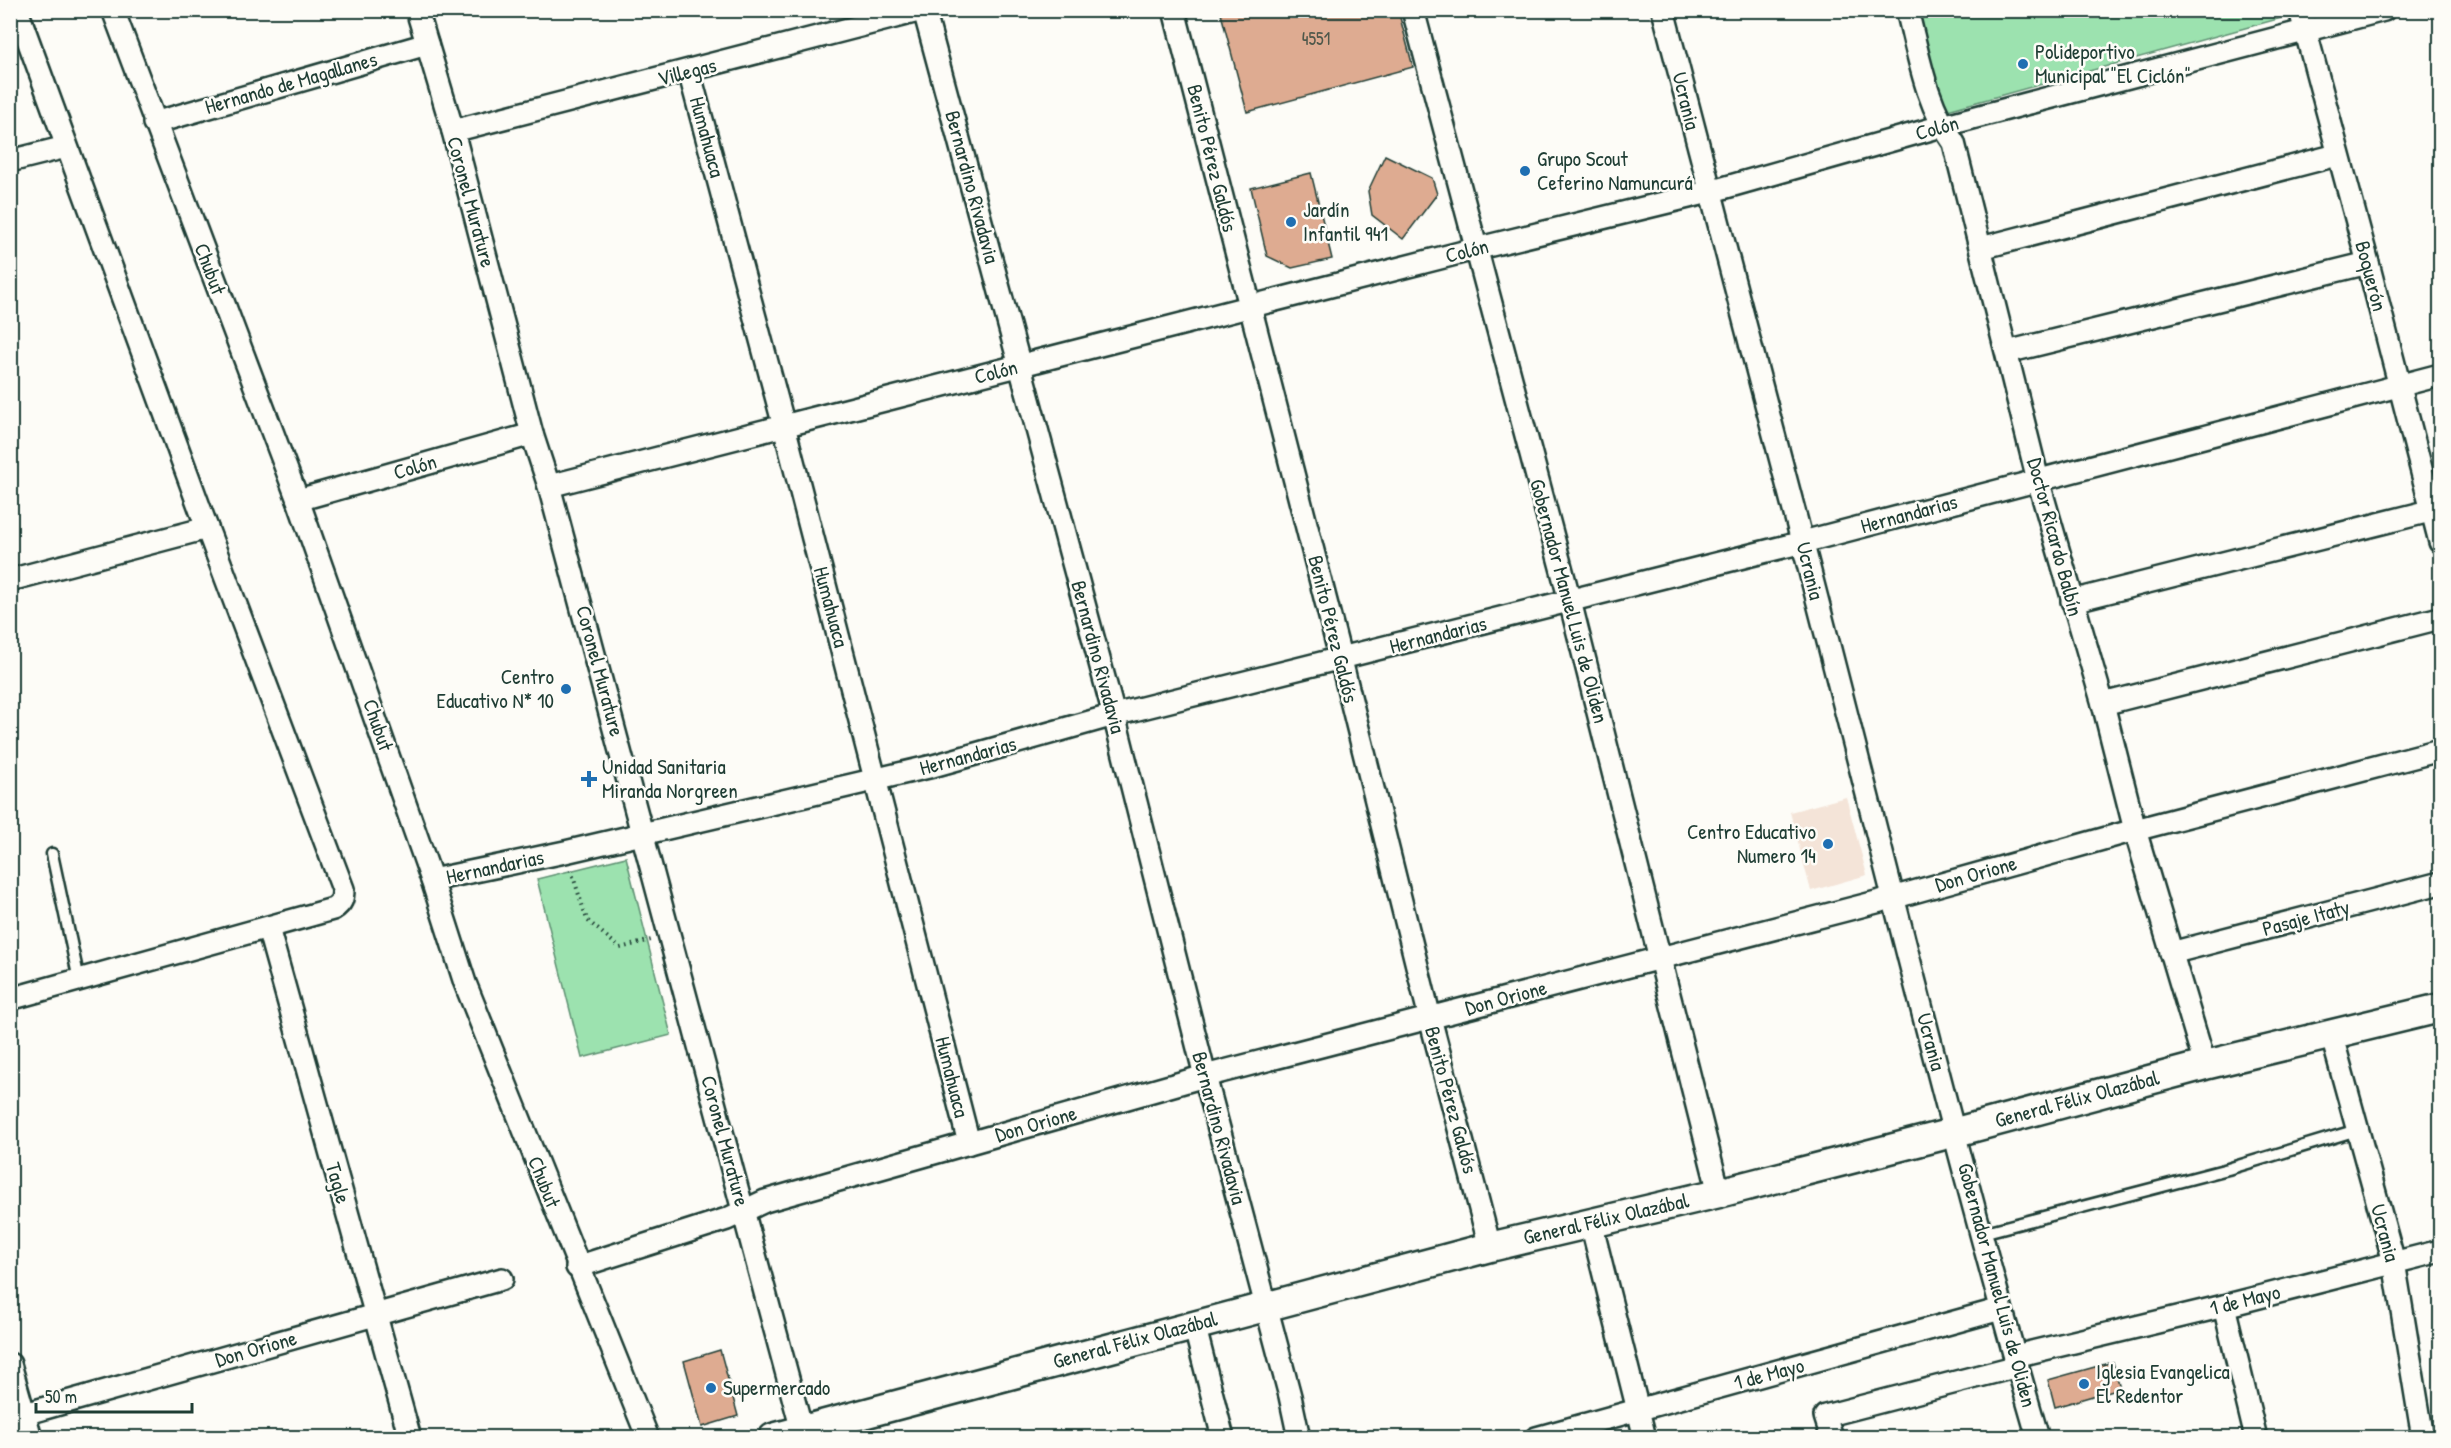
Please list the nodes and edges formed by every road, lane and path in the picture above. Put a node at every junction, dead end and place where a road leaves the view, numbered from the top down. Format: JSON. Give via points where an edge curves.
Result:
{"nodes":[{"id":1,"x":17,"y":10,"type":"edge"},
{"id":2,"x":113,"y":10,"type":"edge"},
{"id":3,"x":417,"y":10,"type":"edge"},
{"id":4,"x":923,"y":10,"type":"edge"},
{"id":5,"x":1174,"y":10,"type":"edge"},
{"id":6,"x":1413,"y":10,"type":"edge"},
{"id":7,"x":1663,"y":10,"type":"edge"},
{"id":8,"x":1907,"y":10,"type":"edge"},
{"id":9,"x":2384,"y":10,"type":"edge"},
{"id":10,"x":2303,"y":21,"type":"edge"},
{"id":11,"x":427,"y":44,"type":"junction"},
{"id":12,"x":689,"y":71,"type":"junction"},
{"id":13,"x":154,"y":123,"type":"junction"},
{"id":14,"x":1942,"y":126,"type":"junction"},
{"id":15,"x":453,"y":131,"type":"junction"},
{"id":16,"x":66,"y":147,"type":"junction"},
{"id":17,"x":2337,"y":155,"type":"junction"},
{"id":18,"x":10,"y":161,"type":"edge"},
{"id":19,"x":1709,"y":192,"type":"junction"},
{"id":20,"x":1981,"y":248,"type":"junction"},
{"id":21,"x":1475,"y":249,"type":"junction"},
{"id":22,"x":2368,"y":263,"type":"junction"},
{"id":23,"x":1249,"y":307,"type":"junction"},
{"id":24,"x":2007,"y":352,"type":"junction"},
{"id":25,"x":1021,"y":366,"type":"junction"},
{"id":26,"x":2440,"y":375,"type":"edge"},
{"id":27,"x":2399,"y":385,"type":"junction"},
{"id":28,"x":784,"y":426,"type":"junction"},
{"id":29,"x":532,"y":434,"type":"junction"},
{"id":30,"x":2038,"y":480,"type":"junction"},
{"id":31,"x":549,"y":486,"type":"junction"},
{"id":32,"x":298,"y":500,"type":"junction"},
{"id":33,"x":2434,"y":510,"type":"junction"},
{"id":34,"x":207,"y":528,"type":"junction"},
{"id":35,"x":2440,"y":542,"type":"edge"},
{"id":36,"x":1803,"y":543,"type":"junction"},
{"id":37,"x":10,"y":580,"type":"edge"},
{"id":38,"x":1570,"y":601,"type":"junction"},
{"id":39,"x":2072,"y":601,"type":"junction"},
{"id":40,"x":2440,"y":618,"type":"edge"},
{"id":41,"x":1341,"y":660,"type":"junction"},
{"id":42,"x":2103,"y":704,"type":"junction"},
{"id":43,"x":1114,"y":715,"type":"junction"},
{"id":44,"x":2440,"y":750,"type":"edge"},
{"id":45,"x":876,"y":780,"type":"junction"},
{"id":46,"x":2135,"y":830,"type":"junction"},
{"id":47,"x":644,"y":833,"type":"junction"},
{"id":48,"x":565,"y":852,"type":"junction"},
{"id":49,"x":52,"y":854,"type":"dead end"},
{"id":50,"x":432,"y":880,"type":"junction"},
{"id":51,"x":2440,"y":883,"type":"edge"},
{"id":52,"x":1892,"y":898,"type":"junction"},
{"id":53,"x":268,"y":928,"type":"junction"},
{"id":54,"x":671,"y":935,"type":"junction"},
{"id":55,"x":2171,"y":953,"type":"junction"},
{"id":56,"x":1660,"y":958,"type":"junction"},
{"id":57,"x":80,"y":980,"type":"junction"},
{"id":58,"x":10,"y":999,"type":"edge"},
{"id":59,"x":2440,"y":1008,"type":"edge"},
{"id":60,"x":1430,"y":1018,"type":"junction"},
{"id":61,"x":2331,"y":1033,"type":"junction"},
{"id":62,"x":2205,"y":1065,"type":"junction"},
{"id":63,"x":1205,"y":1076,"type":"junction"},
{"id":64,"x":2357,"y":1130,"type":"junction"},
{"id":65,"x":1956,"y":1132,"type":"junction"},
{"id":66,"x":969,"y":1143,"type":"junction"},
{"id":67,"x":1719,"y":1192,"type":"junction"},
{"id":68,"x":743,"y":1211,"type":"junction"},
{"id":69,"x":1592,"y":1223,"type":"junction"},
{"id":70,"x":1982,"y":1233,"type":"junction"},
{"id":71,"x":1490,"y":1247,"type":"junction"},
{"id":72,"x":2440,"y":1251,"type":"edge"},
{"id":73,"x":2394,"y":1262,"type":"junction"},
{"id":74,"x":577,"y":1267,"type":"junction"},
{"id":75,"x":502,"y":1279,"type":"dead end"},
{"id":76,"x":1267,"y":1305,"type":"junction"},
{"id":77,"x":2224,"y":1306,"type":"junction"},
{"id":78,"x":2001,"y":1309,"type":"junction"},
{"id":79,"x":375,"y":1316,"type":"junction"},
{"id":80,"x":1194,"y":1324,"type":"junction"},
{"id":81,"x":2016,"y":1361,"type":"junction"},
{"id":82,"x":10,"y":1364,"type":"edge"},
{"id":83,"x":1637,"y":1410,"type":"junction"},
{"id":84,"x":18,"y":1416,"type":"edge"},
{"id":85,"x":803,"y":1434,"type":"edge"},
{"id":86,"x":31,"y":1437,"type":"edge"},
{"id":87,"x":410,"y":1437,"type":"edge"},
{"id":88,"x":648,"y":1437,"type":"edge"},
{"id":89,"x":773,"y":1437,"type":"edge"},
{"id":90,"x":1223,"y":1437,"type":"edge"},
{"id":91,"x":1299,"y":1437,"type":"edge"},
{"id":92,"x":1536,"y":1437,"type":"edge"},
{"id":93,"x":1645,"y":1437,"type":"edge"},
{"id":94,"x":1832,"y":1437,"type":"edge"},
{"id":95,"x":2038,"y":1437,"type":"edge"},
{"id":96,"x":2256,"y":1437,"type":"edge"},
{"id":97,"x":2423,"y":1437,"type":"edge"}],
"edges":[{"from":1,"to":16,"type":"street"},
{"from":2,"to":13,"type":"street","name":"Chubut"},
{"from":3,"to":11,"type":"street","name":"Coronel Murature"},
{"from":4,"to":12,"type":"street","name":"Villegas"},
{"from":4,"to":25,"type":"street","name":"Bernardino Rivadavia"},
{"from":5,"to":23,"type":"street","name":"Benito Pérez Galdós"},
{"from":6,"to":21,"type":"street","name":"Gobernador Manuel Luis de Oliden"},
{"from":7,"to":19,"type":"street","name":"Ucrania"},
{"from":8,"to":14,"type":"street","name":"Doctor Ricardo Balbín","via":[[1931,105]]},
{"from":9,"to":10,"type":"street","name":"Colón"},
{"from":10,"to":14,"type":"street","name":"Colón"},
{"from":10,"to":17,"type":"street","name":"Boquerón"},
{"from":11,"to":13,"type":"street","name":"Hernando de Magallanes"},
{"from":11,"to":15,"type":"street","name":"Coronel Murature"},
{"from":12,"to":15,"type":"street","name":"Villegas"},
{"from":12,"to":28,"type":"street","name":"Humahuaca"},
{"from":13,"to":32,"type":"street","name":"Chubut"},
{"from":14,"to":19,"type":"street","name":"Colón"},
{"from":14,"to":20,"type":"street","name":"Doctor Ricardo Balbín","via":[[1954,143]]},
{"from":15,"to":29,"type":"street","name":"Coronel Murature"},
{"from":16,"to":18,"type":"street"},
{"from":16,"to":34,"type":"street"},
{"from":17,"to":20,"type":"street"},
{"from":17,"to":22,"type":"street","name":"Boquerón"},
{"from":19,"to":21,"type":"street","name":"Colón"},
{"from":19,"to":36,"type":"street","name":"Ucrania"},
{"from":20,"to":24,"type":"street","name":"Doctor Ricardo Balbín"},
{"from":21,"to":23,"type":"street","name":"Colón"},
{"from":21,"to":38,"type":"street","name":"Gobernador Manuel Luis de Oliden"},
{"from":22,"to":24,"type":"street"},
{"from":22,"to":27,"type":"street","name":"Boquerón"},
{"from":23,"to":25,"type":"street","name":"Colón"},
{"from":23,"to":41,"type":"street","name":"Benito Pérez Galdós"},
{"from":24,"to":30,"type":"street","name":"Doctor Ricardo Balbín"},
{"from":25,"to":28,"type":"street","name":"Colón"},
{"from":25,"to":43,"type":"street","name":"Bernardino Rivadavia"},
{"from":26,"to":27,"type":"street","name":"Hernandarias"},
{"from":27,"to":30,"type":"street","name":"Hernandarias"},
{"from":27,"to":33,"type":"street","name":"Boquerón"},
{"from":28,"to":31,"type":"street","name":"Colón"},
{"from":28,"to":45,"type":"street","name":"Humahuaca"},
{"from":29,"to":31,"type":"street","name":"Coronel Murature"},
{"from":29,"to":32,"type":"street","name":"Colón"},
{"from":30,"to":36,"type":"street","name":"Hernandarias"},
{"from":30,"to":39,"type":"street","name":"Doctor Ricardo Balbín"},
{"from":31,"to":47,"type":"street","name":"Coronel Murature"},
{"from":32,"to":50,"type":"street","name":"Chubut"},
{"from":33,"to":35,"type":"street","name":"Boquerón"},
{"from":33,"to":39,"type":"street"},
{"from":34,"to":37,"type":"street"},
{"from":34,"to":53,"type":"street","via":[[342,889],[343,898],[333,909]]},
{"from":36,"to":38,"type":"street","name":"Hernandarias"},
{"from":36,"to":52,"type":"street","name":"Ucrania"},
{"from":38,"to":41,"type":"street","name":"Hernandarias"},
{"from":38,"to":56,"type":"street","name":"Gobernador Manuel Luis de Oliden"},
{"from":39,"to":42,"type":"street","name":"Doctor Ricardo Balbín"},
{"from":40,"to":42,"type":"street"},
{"from":41,"to":43,"type":"street","name":"Hernandarias"},
{"from":41,"to":60,"type":"street","name":"Benito Pérez Galdós"},
{"from":42,"to":46,"type":"street","name":"Doctor Ricardo Balbín"},
{"from":43,"to":45,"type":"street","name":"Hernandarias"},
{"from":43,"to":63,"type":"street","name":"Bernardino Rivadavia"},
{"from":44,"to":46,"type":"street","name":"Don Orione"},
{"from":45,"to":47,"type":"street","name":"Hernandarias"},
{"from":45,"to":66,"type":"street","name":"Humahuaca"},
{"from":46,"to":52,"type":"street","name":"Don Orione"},
{"from":46,"to":55,"type":"street","name":"Doctor Ricardo Balbín"},
{"from":47,"to":48,"type":"street","name":"Hernandarias"},
{"from":47,"to":54,"type":"street","name":"Coronel Murature"},
{"from":48,"to":50,"type":"street","name":"Hernandarias"},
{"from":48,"to":54,"type":"path","via":[[587,920],[620,948]]},
{"from":49,"to":57,"type":"lane"},
{"from":50,"to":74,"type":"street","name":"Chubut","via":[[465,983]]},
{"from":51,"to":55,"type":"street","name":"Pasaje Itaty"},
{"from":52,"to":56,"type":"street","name":"Don Orione"},
{"from":52,"to":65,"type":"street","name":"Ucrania"},
{"from":53,"to":57,"type":"street"},
{"from":53,"to":79,"type":"street","name":"Tagle"},
{"from":54,"to":68,"type":"street","name":"Coronel Murature"},
{"from":55,"to":62,"type":"street","name":"Doctor Ricardo Balbín"},
{"from":56,"to":60,"type":"street","name":"Don Orione"},
{"from":56,"to":67,"type":"street","name":"Gobernador Manuel Luis de Oliden"},
{"from":57,"to":58,"type":"street"},
{"from":59,"to":61,"type":"street","name":"General Félix Olazábal"},
{"from":60,"to":63,"type":"street","name":"Don Orione"},
{"from":60,"to":71,"type":"street","name":"Benito Pérez Galdós"},
{"from":61,"to":62,"type":"street","name":"General Félix Olazábal"},
{"from":61,"to":64,"type":"street","name":"Ucrania"},
{"from":62,"to":65,"type":"street","name":"General Félix Olazábal"},
{"from":63,"to":66,"type":"street","name":"Don Orione"},
{"from":63,"to":76,"type":"street","name":"Bernardino Rivadavia"},
{"from":64,"to":70,"type":"lane","via":[[2228,1169]]},
{"from":64,"to":73,"type":"street","name":"Ucrania"},
{"from":65,"to":67,"type":"street","name":"General Félix Olazábal"},
{"from":65,"to":70,"type":"street","name":"Gobernador Manuel Luis de Oliden"},
{"from":66,"to":68,"type":"street","name":"Don Orione","via":[[765,1201]]},
{"from":67,"to":69,"type":"street","name":"General Félix Olazábal"},
{"from":68,"to":74,"type":"street","name":"Don Orione"},
{"from":68,"to":85,"type":"street","name":"Coronel Murature"},
{"from":69,"to":71,"type":"street","name":"General Félix Olazábal"},
{"from":69,"to":83,"type":"street"},
{"from":70,"to":78,"type":"street","name":"Gobernador Manuel Luis de Oliden"},
{"from":71,"to":76,"type":"street","name":"General Félix Olazábal"},
{"from":72,"to":73,"type":"street","name":"1 de Mayo"},
{"from":73,"to":77,"type":"street","name":"1 de Mayo"},
{"from":73,"to":97,"type":"street","name":"Ucrania"},
{"from":74,"to":88,"type":"street","name":"Chubut"},
{"from":75,"to":79,"type":"street","name":"Don Orione"},
{"from":76,"to":80,"type":"street","name":"General Félix Olazábal"},
{"from":76,"to":91,"type":"street"},
{"from":77,"to":81,"type":"street","name":"1 de Mayo"},
{"from":77,"to":96,"type":"street"},
{"from":78,"to":81,"type":"street","name":"Gobernador Manuel Luis de Oliden"},
{"from":78,"to":83,"type":"street","name":"1 de Mayo"},
{"from":79,"to":84,"type":"street","name":"Don Orione"},
{"from":79,"to":87,"type":"street","name":"Tagle"},
{"from":80,"to":85,"type":"street","name":"General Félix Olazábal"},
{"from":80,"to":90,"type":"street"},
{"from":81,"to":94,"type":"street","name":"1 de Mayo","via":[[1826,1416]]},
{"from":81,"to":95,"type":"street","name":"Gobernador Manuel Luis de Oliden"},
{"from":82,"to":84,"type":"street"},
{"from":83,"to":92,"type":"street","name":"1 de Mayo"},
{"from":83,"to":93,"type":"street"},
{"from":84,"to":86,"type":"street"},
{"from":85,"to":89,"type":"street","name":"General Félix Olazábal"}]}
